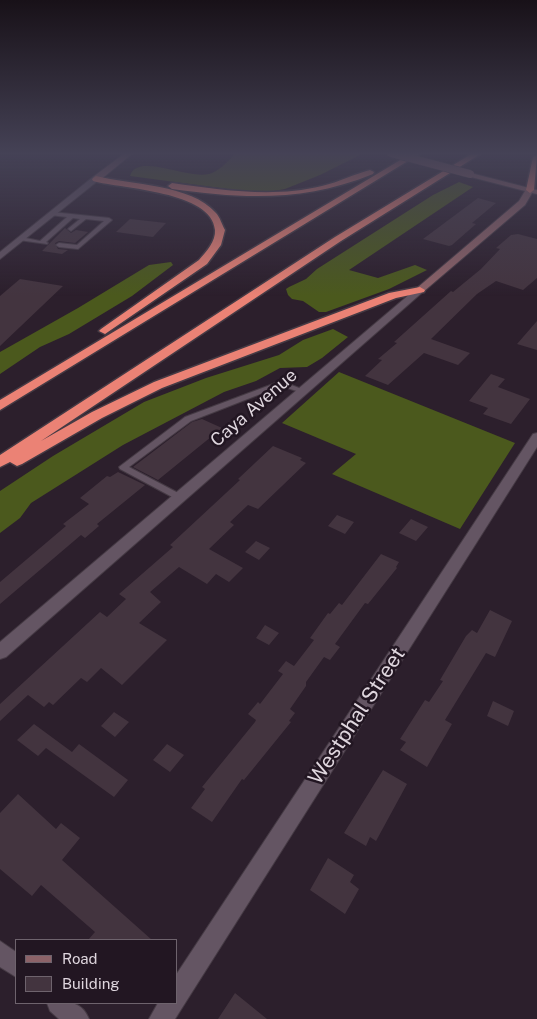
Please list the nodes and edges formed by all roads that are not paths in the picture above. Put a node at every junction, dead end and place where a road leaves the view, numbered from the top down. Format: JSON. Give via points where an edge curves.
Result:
{"nodes":[{"id":1,"x":69,"y":201,"type":"edge"},
{"id":2,"x":192,"y":201,"type":"edge"},
{"id":3,"x":338,"y":201,"type":"edge"},
{"id":4,"x":401,"y":201,"type":"edge"},
{"id":5,"x":524,"y":201,"type":"edge"},
{"id":6,"x":52,"y":214,"type":"junction"},
{"id":7,"x":72,"y":216,"type":"junction"},
{"id":8,"x":84,"y":218,"type":"junction"},
{"id":9,"x":71,"y":229,"type":"dead end"},
{"id":10,"x":21,"y":239,"type":"junction"},
{"id":11,"x":44,"y":242,"type":"joint"},
{"id":12,"x":59,"y":245,"type":"dead end"},
{"id":13,"x":0,"y":256,"type":"edge"},
{"id":14,"x":420,"y":290,"type":"junction"},
{"id":15,"x":29,"y":388,"type":"junction"},
{"id":16,"x":303,"y":391,"type":"junction"},
{"id":17,"x":0,"y":406,"type":"edge"},
{"id":18,"x":537,"y":437,"type":"edge"},
{"id":19,"x":0,"y":462,"type":"edge"},
{"id":20,"x":0,"y":469,"type":"edge"},
{"id":21,"x":179,"y":497,"type":"junction"},
{"id":22,"x":0,"y":652,"type":"edge"},
{"id":23,"x":0,"y":952,"type":"edge"},
{"id":24,"x":15,"y":965,"type":"edge"},
{"id":25,"x":178,"y":993,"type":"edge"},
{"id":26,"x":171,"y":1004,"type":"edge"},
{"id":27,"x":161,"y":1019,"type":"edge"}],
"edges":[{"from":1,"to":6,"type":"street"},
{"from":2,"to":15,"type":"highway","via":[[216,220],[220,230],[212,252],[197,266],[69,354]]},
{"from":3,"to":15,"type":"highway"},
{"from":4,"to":19,"type":"highway"},
{"from":5,"to":14,"type":"main road","name":"Caya Avenue"},
{"from":6,"to":7,"type":"lane"},
{"from":6,"to":10,"type":"street"},
{"from":7,"to":8,"type":"lane"},
{"from":7,"to":11,"type":"lane"},
{"from":8,"to":9,"type":"lane"},
{"from":8,"to":12,"type":"lane","via":[[109,220],[78,247]]},
{"from":10,"to":11,"type":"lane"},
{"from":10,"to":13,"type":"street"},
{"from":14,"to":16,"type":"street","name":"Caya Avenue"},
{"from":14,"to":20,"type":"highway","via":[[393,295],[158,385],[97,414]]},
{"from":15,"to":17,"type":"highway"},
{"from":16,"to":21,"type":"street","name":"Caya Avenue"},
{"from":16,"to":21,"type":"lane","via":[[281,383],[188,419],[123,467]]},
{"from":18,"to":25,"type":"street","name":"Westphal Street"},
{"from":21,"to":22,"type":"street","name":"Caya Avenue"},
{"from":23,"to":24,"type":"street"},
{"from":26,"to":27,"type":"street"}]}
